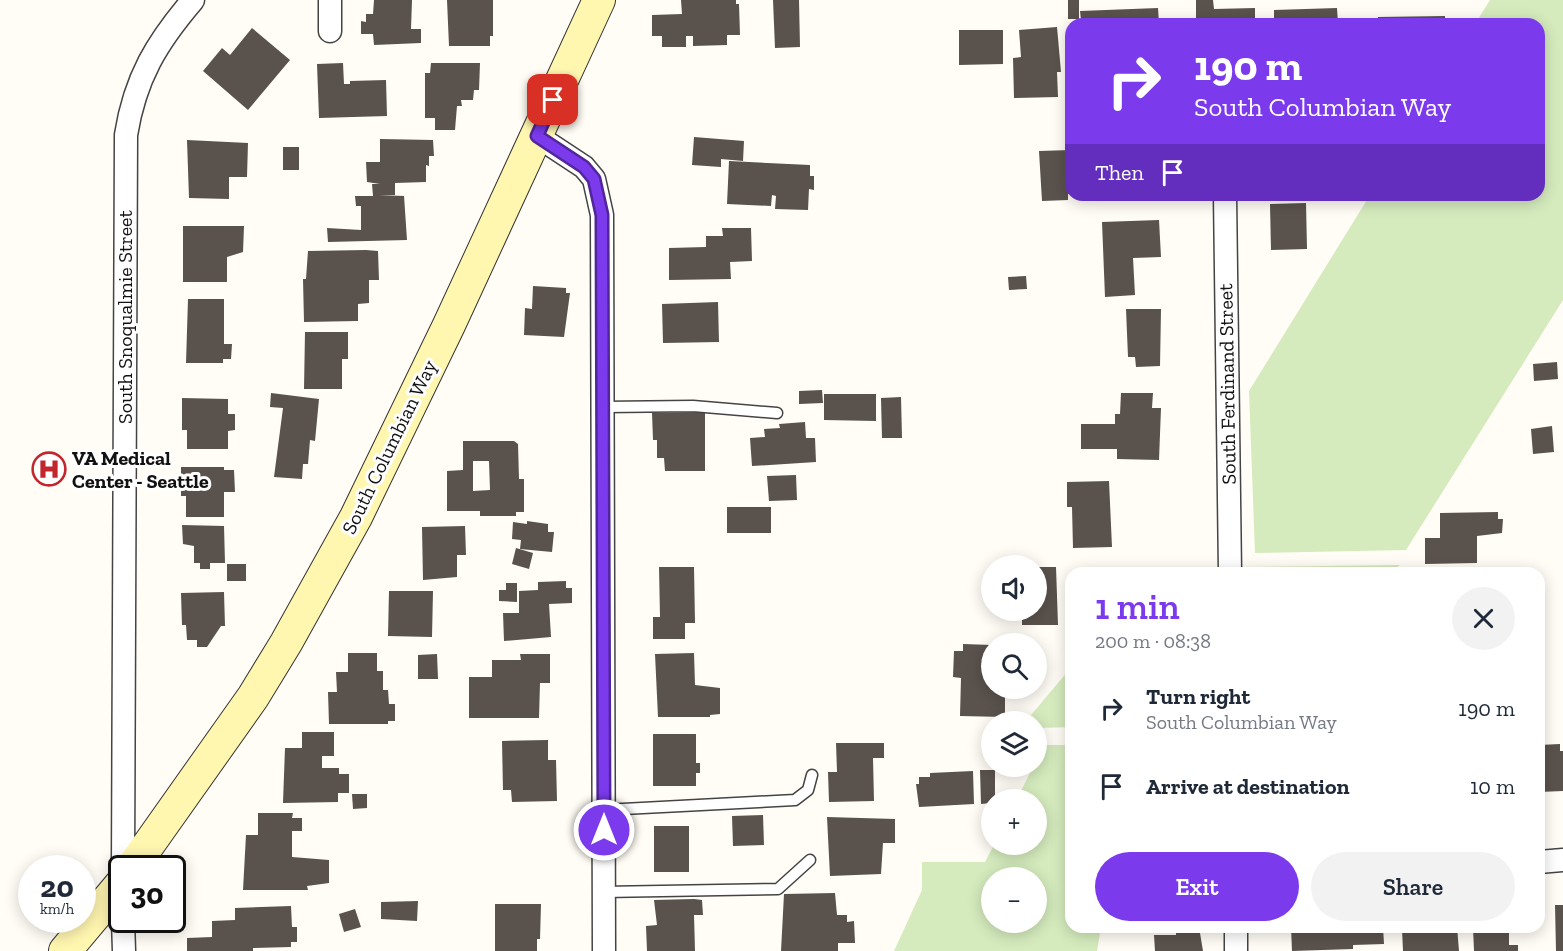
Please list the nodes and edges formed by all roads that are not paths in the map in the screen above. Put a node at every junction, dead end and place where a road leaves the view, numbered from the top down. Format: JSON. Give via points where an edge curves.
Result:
{"nodes":[{"id":1,"x":194,"y":0,"type":"edge"},
{"id":2,"x":330,"y":0,"type":"edge"},
{"id":3,"x":599,"y":0,"type":"edge"},
{"id":4,"x":330,"y":31,"type":"dead end"},
{"id":5,"x":537,"y":136,"type":"junction"},
{"id":6,"x":1225,"y":201,"type":"edge"},
{"id":7,"x":604,"y":407,"type":"junction"},
{"id":8,"x":777,"y":413,"type":"dead end"},
{"id":9,"x":1230,"y":567,"type":"edge"},
{"id":10,"x":812,"y":775,"type":"dead end"},
{"id":11,"x":604,"y":810,"type":"junction"},
{"id":12,"x":123,"y":855,"type":"edge"},
{"id":13,"x":141,"y":855,"type":"edge"},
{"id":14,"x":810,"y":860,"type":"dead end"},
{"id":15,"x":1563,"y":860,"type":"edge"},
{"id":16,"x":1545,"y":862,"type":"edge"},
{"id":17,"x":603,"y":892,"type":"junction"},
{"id":18,"x":108,"y":900,"type":"edge"},
{"id":19,"x":123,"y":933,"type":"edge"},
{"id":20,"x":1236,"y":933,"type":"edge"},
{"id":21,"x":65,"y":951,"type":"edge"},
{"id":22,"x":124,"y":951,"type":"edge"},
{"id":23,"x":604,"y":951,"type":"edge"},
{"id":24,"x":1236,"y":951,"type":"edge"}],
"edges":[{"from":1,"to":12,"type":"street","name":"South Snoqualmie Street","via":[[149,57],[129,113],[126,135]]},
{"from":2,"to":4,"type":"street"},
{"from":3,"to":5,"type":"main road","name":"South Columbian Way"},
{"from":5,"to":7,"type":"street","via":[[584,167],[594,179],[599,196]]},
{"from":5,"to":13,"type":"main road","name":"South Columbian Way","via":[[388,453],[304,613],[227,735]]},
{"from":6,"to":9,"type":"street","name":"South Ferdinand Street"},
{"from":7,"to":8,"type":"lane","via":[[693,406]]},
{"from":7,"to":11,"type":"street"},
{"from":10,"to":11,"type":"lane","via":[[808,790],[795,800]]},
{"from":11,"to":17,"type":"street"},
{"from":14,"to":17,"type":"lane","via":[[778,889]]},
{"from":15,"to":16,"type":"street"},
{"from":17,"to":23,"type":"street"},
{"from":18,"to":21,"type":"main road"},
{"from":19,"to":22,"type":"street"},
{"from":20,"to":24,"type":"street"}]}
